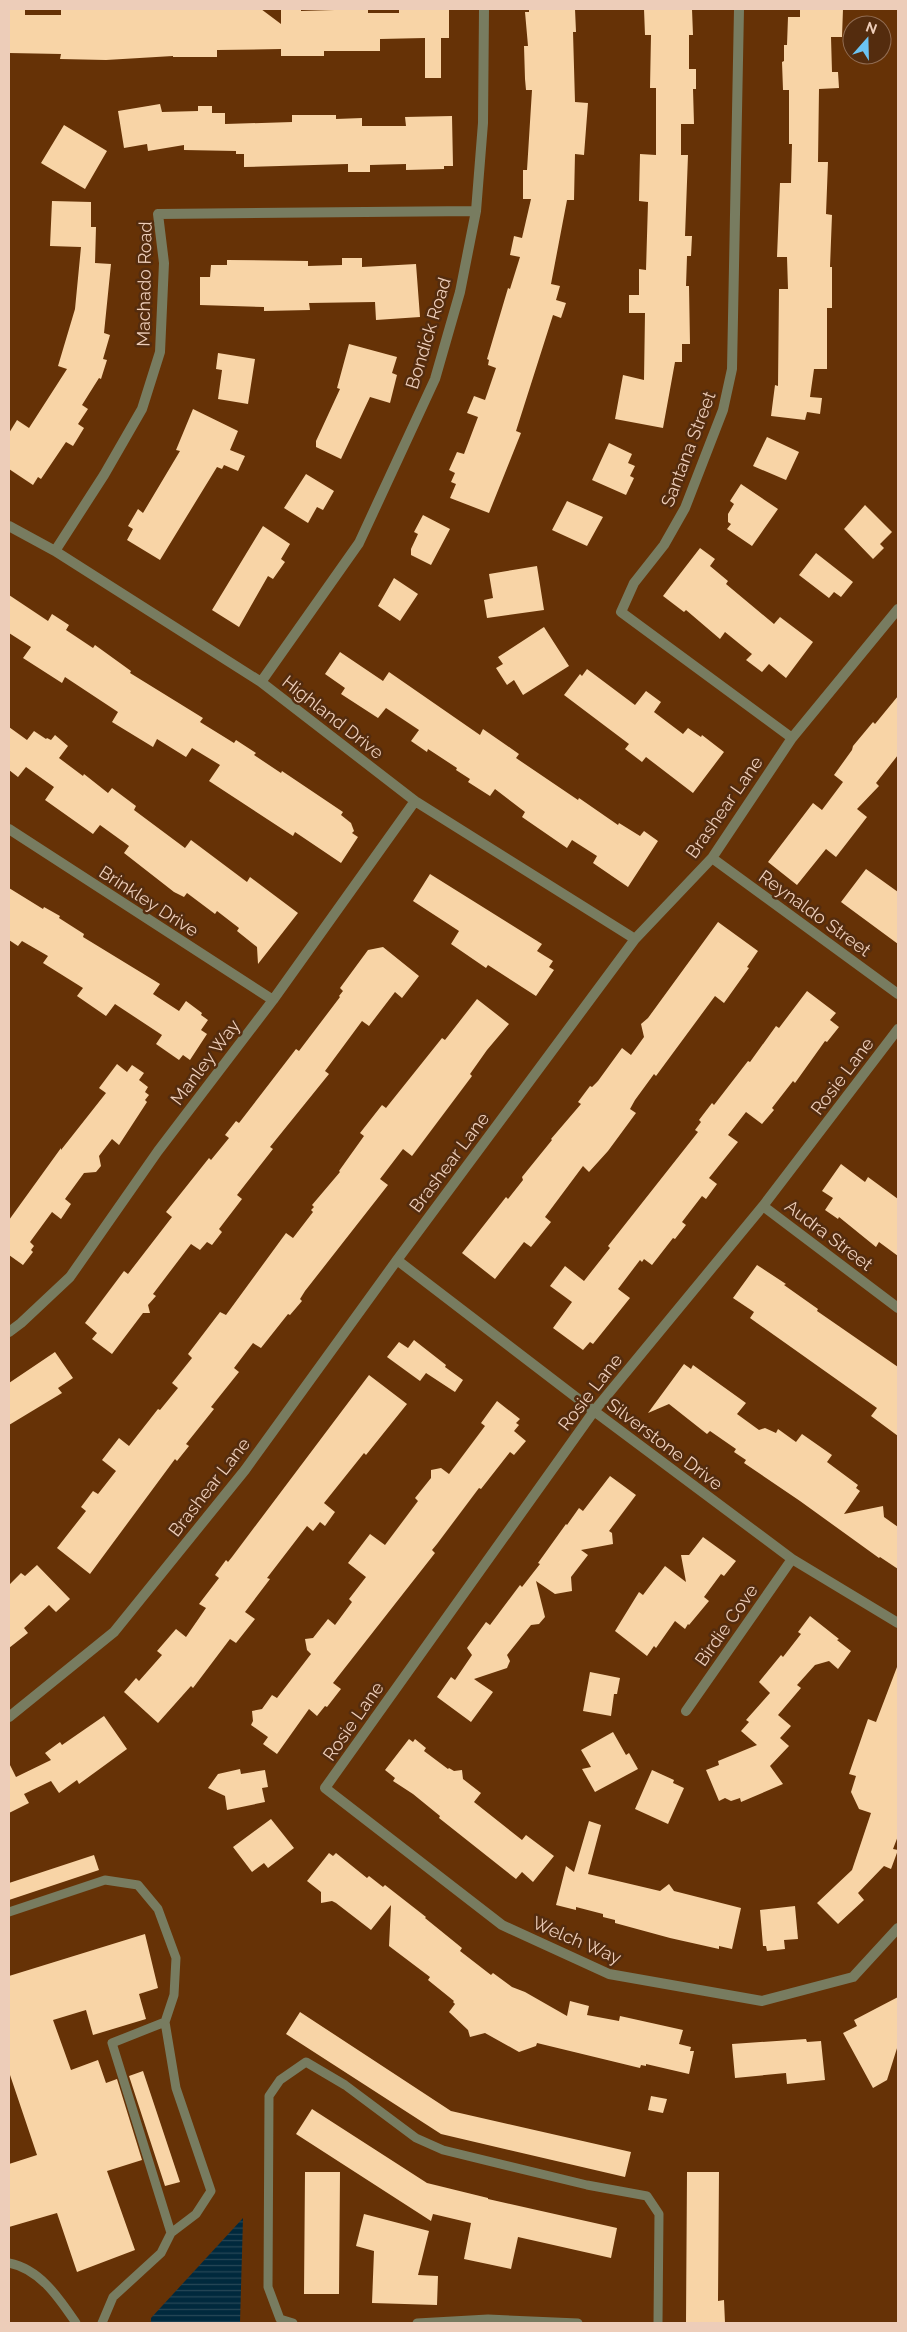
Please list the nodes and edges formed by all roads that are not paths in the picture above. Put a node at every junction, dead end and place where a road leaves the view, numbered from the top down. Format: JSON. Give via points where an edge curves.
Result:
{"nodes":[{"id":1,"x":484,"y":9,"type":"edge"},
{"id":2,"x":739,"y":9,"type":"edge"},
{"id":3,"x":476,"y":211,"type":"junction"},
{"id":4,"x":9,"y":526,"type":"edge"},
{"id":5,"x":55,"y":551,"type":"junction"},
{"id":6,"x":898,"y":609,"type":"edge"},
{"id":7,"x":261,"y":682,"type":"junction"},
{"id":8,"x":792,"y":738,"type":"junction"},
{"id":9,"x":414,"y":800,"type":"junction"},
{"id":10,"x":9,"y":829,"type":"edge"},
{"id":11,"x":712,"y":858,"type":"junction"},
{"id":12,"x":635,"y":939,"type":"junction"},
{"id":13,"x":898,"y":994,"type":"edge"},
{"id":14,"x":272,"y":1000,"type":"junction"},
{"id":15,"x":898,"y":1029,"type":"edge"},
{"id":16,"x":763,"y":1206,"type":"junction"},
{"id":17,"x":397,"y":1260,"type":"junction"},
{"id":18,"x":898,"y":1308,"type":"edge"},
{"id":19,"x":9,"y":1332,"type":"edge"},
{"id":20,"x":594,"y":1411,"type":"junction"},
{"id":21,"x":792,"y":1559,"type":"junction"},
{"id":22,"x":898,"y":1623,"type":"edge"},
{"id":23,"x":686,"y":1710,"type":"dead end"},
{"id":24,"x":9,"y":1717,"type":"edge"},
{"id":25,"x":325,"y":1788,"type":"joint"},
{"id":26,"x":9,"y":1912,"type":"edge"},
{"id":27,"x":898,"y":1928,"type":"edge"},
{"id":28,"x":165,"y":2022,"type":"junction"},
{"id":29,"x":171,"y":2233,"type":"junction"},
{"id":30,"x":9,"y":2263,"type":"edge"},
{"id":31,"x":488,"y":2321,"type":"edge"},
{"id":32,"x":76,"y":2323,"type":"edge"},
{"id":33,"x":102,"y":2323,"type":"edge"},
{"id":34,"x":293,"y":2323,"type":"edge"},
{"id":35,"x":417,"y":2323,"type":"edge"},
{"id":36,"x":578,"y":2323,"type":"edge"},
{"id":37,"x":658,"y":2323,"type":"edge"}],
"edges":[{"from":1,"to":3,"type":"street","name":"Bondick Road","via":[[483,123]]},
{"from":2,"to":8,"type":"street","name":"Santana Street","via":[[732,369],[723,410],[685,508],[664,545],[634,583],[620,612]]},
{"from":3,"to":5,"type":"street","name":"Machado Road","via":[[158,214],[164,264],[160,352],[142,409]]},
{"from":3,"to":7,"type":"street","name":"Bondick Road","via":[[460,292],[435,380],[359,543]]},
{"from":4,"to":5,"type":"street","name":"Highland Drive"},
{"from":5,"to":7,"type":"street","name":"Highland Drive"},
{"from":6,"to":8,"type":"street","name":"Brashear Lane"},
{"from":7,"to":9,"type":"street","name":"Highland Drive"},
{"from":8,"to":11,"type":"street","name":"Brashear Lane"},
{"from":9,"to":12,"type":"street","name":"Highland Drive"},
{"from":9,"to":14,"type":"street","name":"Manley Way"},
{"from":10,"to":14,"type":"street","name":"Brinkley Drive"},
{"from":11,"to":12,"type":"street","name":"Brashear Lane"},
{"from":11,"to":13,"type":"street","name":"Reynaldo Street"},
{"from":12,"to":17,"type":"street","name":"Brashear Lane"},
{"from":14,"to":19,"type":"street","name":"Manley Way","via":[[158,1151],[70,1277]]},
{"from":15,"to":16,"type":"street","name":"Rosie Lane"},
{"from":16,"to":18,"type":"street","name":"Audra Street"},
{"from":16,"to":20,"type":"street","name":"Rosie Lane"},
{"from":17,"to":20,"type":"street","name":"Silverstone Drive"},
{"from":17,"to":24,"type":"street","name":"Brashear Lane","via":[[245,1470],[114,1632]]},
{"from":20,"to":21,"type":"street","name":"Silverstone Drive"},
{"from":20,"to":25,"type":"street","name":"Rosie Lane"},
{"from":21,"to":22,"type":"street","name":"Silverstone Drive"},
{"from":21,"to":23,"type":"street","name":"Birdie Cove"},
{"from":25,"to":27,"type":"street","name":"Welch Way","via":[[502,1925],[609,1974],[762,2001],[853,1977]]},
{"from":26,"to":28,"type":"lane","via":[[105,1880],[138,1885],[158,1909],[176,1958],[174,1995]]},
{"from":28,"to":29,"type":"lane","via":[[176,2088],[211,2191],[196,2214]]},
{"from":28,"to":29,"type":"lane","via":[[112,2043]]},
{"from":29,"to":33,"type":"lane","via":[[161,2253],[113,2297]]},
{"from":30,"to":32,"type":"lane","via":[[36,2275],[58,2297]]},
{"from":31,"to":35,"type":"lane"},
{"from":31,"to":36,"type":"lane"},
{"from":34,"to":37,"type":"lane","via":[[280,2319],[268,2287],[269,2096],[280,2080],[306,2062],[345,2085],[416,2138],[444,2150],[587,2185],[647,2196],[659,2214]]}]}
